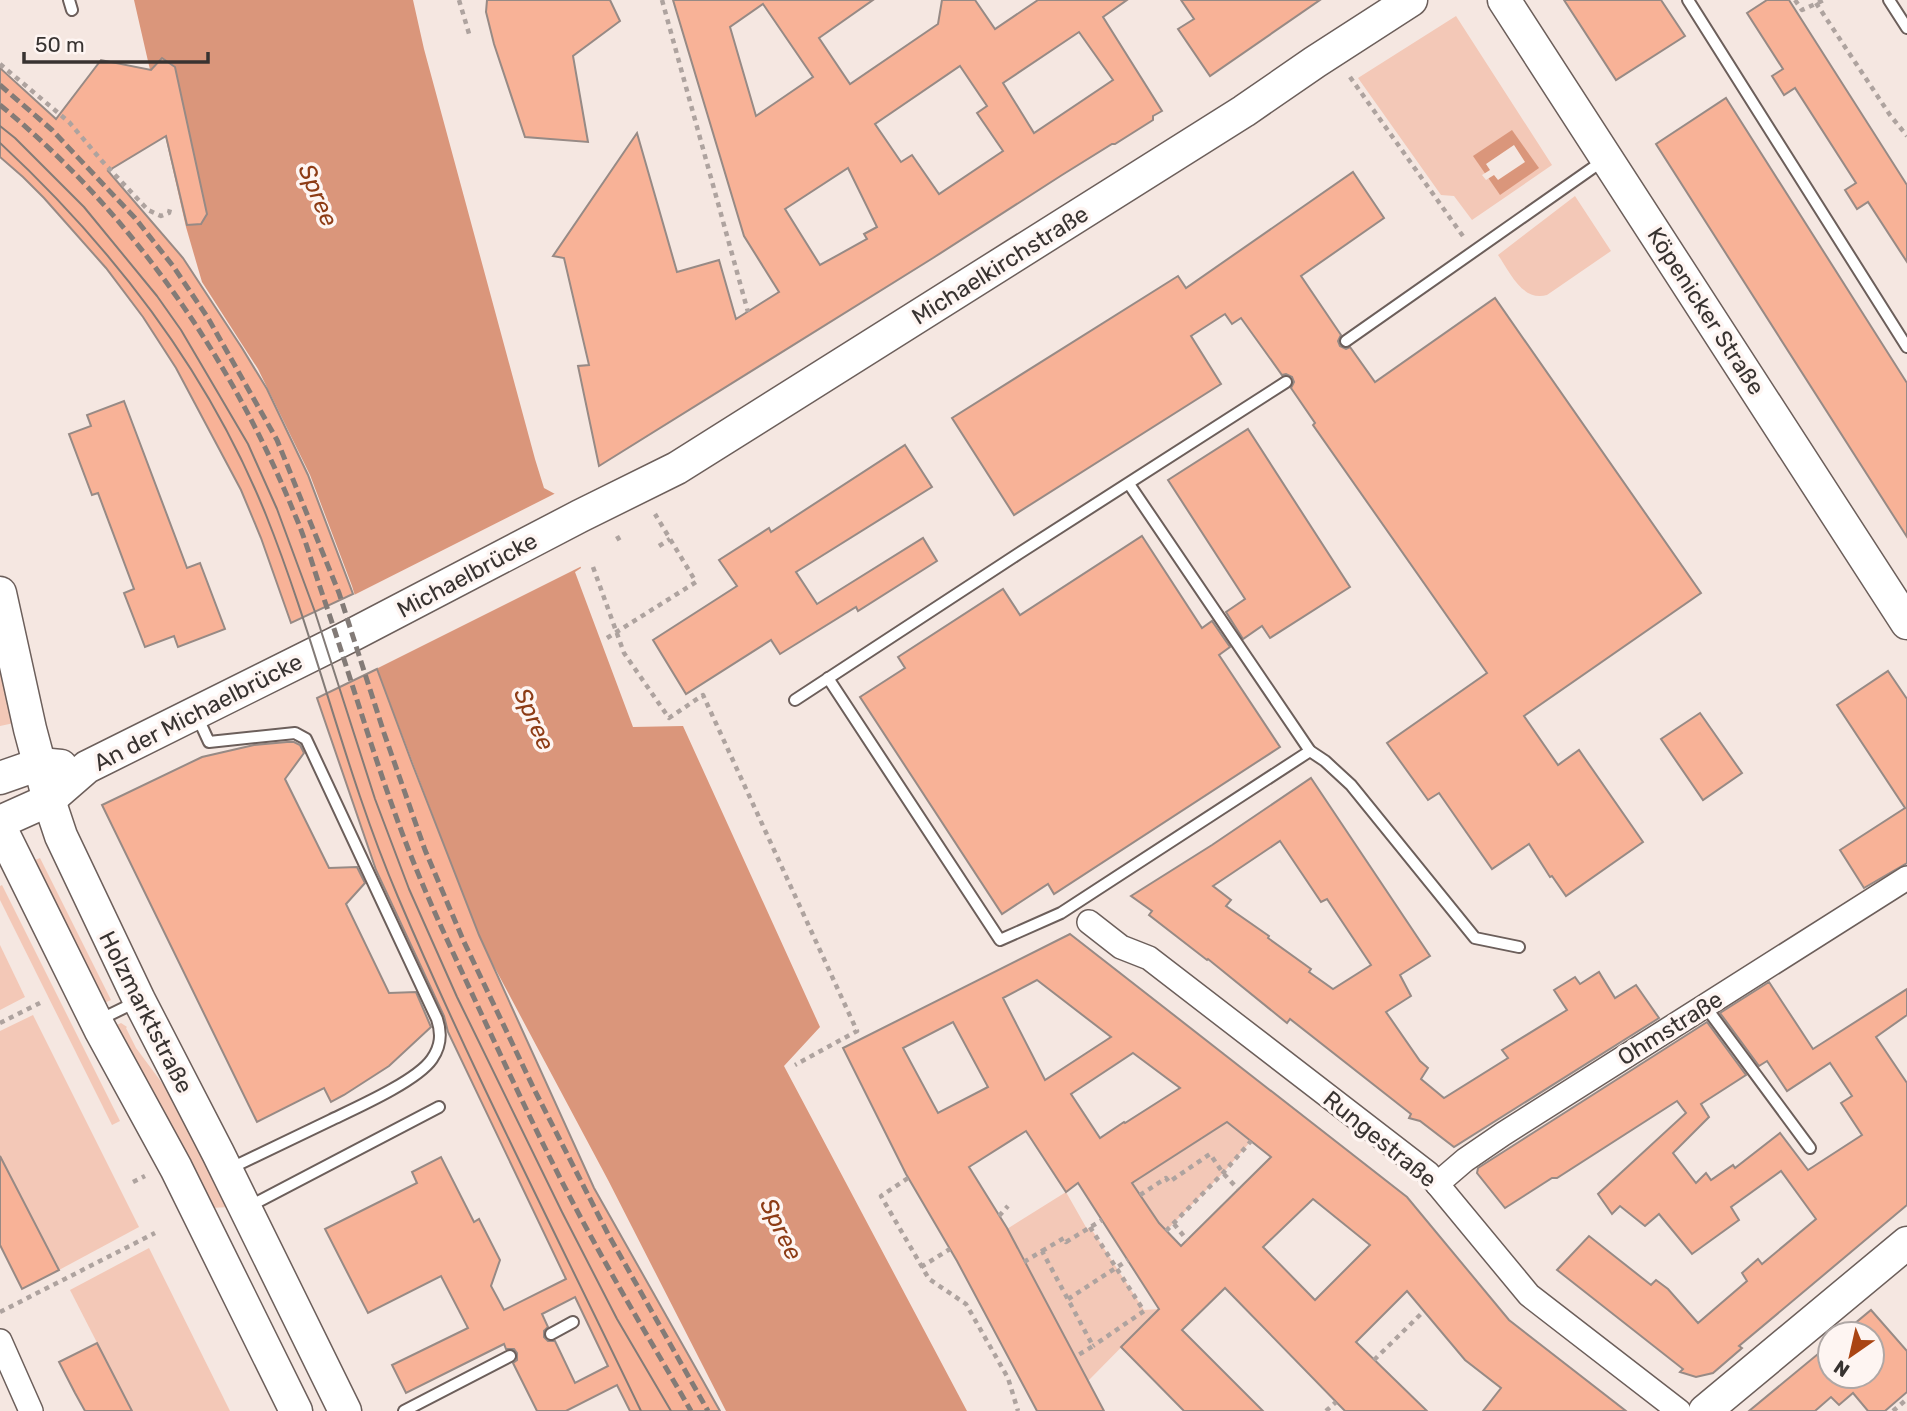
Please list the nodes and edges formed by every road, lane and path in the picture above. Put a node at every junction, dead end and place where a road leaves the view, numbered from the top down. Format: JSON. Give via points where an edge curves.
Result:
{"nodes":[{"id":1,"x":459,"y":0,"type":"edge"},
{"id":2,"x":662,"y":0,"type":"edge"},
{"id":3,"x":1411,"y":0,"type":"edge"},
{"id":4,"x":1504,"y":0,"type":"edge"},
{"id":5,"x":1688,"y":0,"type":"edge"},
{"id":6,"x":1795,"y":0,"type":"edge"},
{"id":7,"x":1824,"y":0,"type":"edge"},
{"id":8,"x":1889,"y":0,"type":"edge"},
{"id":9,"x":1816,"y":4,"type":"junction"},
{"id":10,"x":1907,"y":28,"type":"edge"},
{"id":11,"x":470,"y":37,"type":"dead end"},
{"id":12,"x":0,"y":64,"type":"edge"},
{"id":13,"x":1350,"y":77,"type":"dead end"},
{"id":14,"x":1907,"y":136,"type":"edge"},
{"id":15,"x":1607,"y":158,"type":"junction"},
{"id":16,"x":171,"y":205,"type":"dead end"},
{"id":17,"x":1474,"y":252,"type":"junction"},
{"id":18,"x":748,"y":312,"type":"dead end"},
{"id":19,"x":1346,"y":341,"type":"dead end"},
{"id":20,"x":1907,"y":347,"type":"edge"},
{"id":21,"x":1286,"y":382,"type":"dead end"},
{"id":22,"x":1129,"y":484,"type":"junction"},
{"id":23,"x":656,"y":514,"type":"dead end"},
{"id":24,"x":580,"y":516,"type":"joint"},
{"id":25,"x":617,"y":536,"type":"dead end"},
{"id":26,"x":670,"y":539,"type":"junction"},
{"id":27,"x":621,"y":543,"type":"dead end"},
{"id":28,"x":659,"y":546,"type":"dead end"},
{"id":29,"x":593,"y":567,"type":"dead end"},
{"id":30,"x":0,"y":593,"type":"edge"},
{"id":31,"x":1907,"y":623,"type":"edge"},
{"id":32,"x":617,"y":632,"type":"junction"},
{"id":33,"x":354,"y":635,"type":"joint"},
{"id":34,"x":607,"y":638,"type":"dead end"},
{"id":35,"x":828,"y":678,"type":"junction"},
{"id":36,"x":795,"y":700,"type":"dead end"},
{"id":37,"x":196,"y":714,"type":"junction"},
{"id":38,"x":1310,"y":751,"type":"junction"},
{"id":39,"x":40,"y":764,"type":"junction"},
{"id":40,"x":87,"y":767,"type":"junction"},
{"id":41,"x":0,"y":778,"type":"edge"},
{"id":42,"x":49,"y":800,"type":"junction"},
{"id":43,"x":0,"y":825,"type":"edge"},
{"id":44,"x":1907,"y":878,"type":"edge"},
{"id":45,"x":1083,"y":912,"type":"junction"},
{"id":46,"x":1519,"y":947,"type":"dead end"},
{"id":47,"x":139,"y":1000,"type":"junction"},
{"id":48,"x":40,"y":1003,"type":"dead end"},
{"id":49,"x":1705,"y":1006,"type":"junction"},
{"id":50,"x":97,"y":1021,"type":"junction"},
{"id":51,"x":0,"y":1023,"type":"edge"},
{"id":52,"x":795,"y":1065,"type":"dead end"},
{"id":53,"x":439,"y":1107,"type":"dead end"},
{"id":54,"x":1251,"y":1141,"type":"dead end"},
{"id":55,"x":1810,"y":1148,"type":"dead end"},
{"id":56,"x":226,"y":1170,"type":"junction"},
{"id":57,"x":1223,"y":1173,"type":"junction"},
{"id":58,"x":145,"y":1176,"type":"dead end"},
{"id":59,"x":908,"y":1178,"type":"dead end"},
{"id":60,"x":133,"y":1182,"type":"dead end"},
{"id":61,"x":1437,"y":1184,"type":"junction"},
{"id":62,"x":1238,"y":1189,"type":"dead end"},
{"id":63,"x":1140,"y":1195,"type":"dead end"},
{"id":64,"x":1008,"y":1206,"type":"dead end"},
{"id":65,"x":245,"y":1209,"type":"junction"},
{"id":66,"x":999,"y":1216,"type":"dead end"},
{"id":67,"x":1102,"y":1220,"type":"dead end"},
{"id":68,"x":1174,"y":1224,"type":"junction"},
{"id":69,"x":1090,"y":1227,"type":"junction"},
{"id":70,"x":1166,"y":1231,"type":"dead end"},
{"id":71,"x":155,"y":1233,"type":"dead end"},
{"id":72,"x":1187,"y":1240,"type":"dead end"},
{"id":73,"x":1907,"y":1243,"type":"edge"},
{"id":74,"x":950,"y":1250,"type":"dead end"},
{"id":75,"x":1042,"y":1251,"type":"junction"},
{"id":76,"x":1128,"y":1260,"type":"dead end"},
{"id":77,"x":1024,"y":1262,"type":"dead end"},
{"id":78,"x":921,"y":1267,"type":"junction"},
{"id":79,"x":1116,"y":1267,"type":"junction"},
{"id":80,"x":1068,"y":1299,"type":"junction"},
{"id":81,"x":1424,"y":1311,"type":"dead end"},
{"id":82,"x":0,"y":1312,"type":"edge"},
{"id":83,"x":573,"y":1322,"type":"dead end"},
{"id":84,"x":551,"y":1334,"type":"dead end"},
{"id":85,"x":0,"y":1341,"type":"edge"},
{"id":86,"x":1093,"y":1346,"type":"junction"},
{"id":87,"x":510,"y":1356,"type":"dead end"},
{"id":88,"x":1075,"y":1357,"type":"dead end"},
{"id":89,"x":1374,"y":1360,"type":"dead end"},
{"id":90,"x":1907,"y":1399,"type":"edge"},
{"id":91,"x":1336,"y":1402,"type":"dead end"},
{"id":92,"x":31,"y":1411,"type":"edge"},
{"id":93,"x":296,"y":1411,"type":"edge"},
{"id":94,"x":345,"y":1411,"type":"edge"},
{"id":95,"x":404,"y":1411,"type":"edge"},
{"id":96,"x":1018,"y":1411,"type":"edge"},
{"id":97,"x":1326,"y":1411,"type":"edge"},
{"id":98,"x":1679,"y":1411,"type":"edge"},
{"id":99,"x":1705,"y":1411,"type":"edge"},
{"id":100,"x":1893,"y":1411,"type":"edge"}],
"edges":[{"from":1,"to":11,"type":"path"},
{"from":2,"to":18,"type":"path"},
{"from":3,"to":24,"type":"main road","name":"Michaelkirchstraße","via":[[1244,111],[677,468]]},
{"from":4,"to":15,"type":"main road","name":"Köpenicker Straße"},
{"from":5,"to":20,"type":"lane"},
{"from":6,"to":9,"type":"path","via":[[1802,10]]},
{"from":7,"to":9,"type":"path"},
{"from":8,"to":10,"type":"lane"},
{"from":9,"to":14,"type":"path"},
{"from":12,"to":16,"type":"path","via":[[69,122],[148,210],[161,216],[169,213]]},
{"from":13,"to":17,"type":"path"},
{"from":15,"to":17,"type":"lane"},
{"from":15,"to":31,"type":"main road","name":"Köpenicker Straße"},
{"from":17,"to":19,"type":"lane"},
{"from":21,"to":22,"type":"lane"},
{"from":22,"to":35,"type":"lane"},
{"from":22,"to":38,"type":"lane"},
{"from":23,"to":26,"type":"path"},
{"from":24,"to":33,"type":"main road","name":"Michaelbrücke"},
{"from":25,"to":27,"type":"path"},
{"from":26,"to":28,"type":"path"},
{"from":26,"to":32,"type":"path","via":[[696,582]]},
{"from":29,"to":32,"type":"path"},
{"from":30,"to":39,"type":"main road","name":"Holzmarktstraße"},
{"from":32,"to":34,"type":"path"},
{"from":32,"to":52,"type":"path","via":[[624,653],[668,718],[703,695],[857,1031]]},
{"from":33,"to":37,"type":"main road","name":"An der Michaelbrücke"},
{"from":35,"to":36,"type":"lane"},
{"from":35,"to":45,"type":"lane","via":[[1000,940],[1060,914]]},
{"from":37,"to":40,"type":"main road","name":"An der Michaelbrücke"},
{"from":37,"to":56,"type":"lane","via":[[209,742],[295,733],[306,739],[442,1033],[430,1062],[415,1074],[366,1103]]},
{"from":38,"to":45,"type":"lane"},
{"from":38,"to":46,"type":"lane","via":[[1351,785],[1475,938]]},
{"from":39,"to":40,"type":"main road"},
{"from":39,"to":41,"type":"main road"},
{"from":39,"to":42,"type":"main road","name":"Holzmarktstraße"},
{"from":40,"to":42,"type":"main road","name":"An der Michaelbrücke"},
{"from":42,"to":43,"type":"main road","name":"An der Michaelbrücke"},
{"from":42,"to":47,"type":"main road","name":"Holzmarktstraße","via":[[61,836]]},
{"from":43,"to":50,"type":"main road","name":"Holzmarktstraße"},
{"from":44,"to":49,"type":"street","name":"Ohmstraße"},
{"from":45,"to":61,"type":"street","name":"Rungestraße","via":[[1121,947],[1149,958]]},
{"from":47,"to":50,"type":"lane"},
{"from":47,"to":56,"type":"main road","name":"Holzmarktstraße"},
{"from":48,"to":51,"type":"path"},
{"from":49,"to":55,"type":"lane"},
{"from":49,"to":61,"type":"street","name":"Ohmstraße","via":[[1503,1134]]},
{"from":50,"to":93,"type":"main road","name":"Holzmarktstraße","via":[[176,1168]]},
{"from":53,"to":65,"type":"lane"},
{"from":54,"to":57,"type":"path"},
{"from":56,"to":65,"type":"main road","name":"Holzmarktstraße"},
{"from":57,"to":62,"type":"path"},
{"from":57,"to":63,"type":"path","via":[[1210,1154]]},
{"from":57,"to":68,"type":"path"},
{"from":58,"to":60,"type":"path"},
{"from":59,"to":78,"type":"path","via":[[881,1196]]},
{"from":61,"to":98,"type":"street","name":"Rungestraße","via":[[1529,1296]]},
{"from":64,"to":66,"type":"path"},
{"from":65,"to":94,"type":"main road","name":"Holzmarktstraße"},
{"from":67,"to":69,"type":"path"},
{"from":68,"to":70,"type":"path"},
{"from":68,"to":72,"type":"path"},
{"from":69,"to":75,"type":"path"},
{"from":69,"to":79,"type":"path"},
{"from":71,"to":82,"type":"path"},
{"from":73,"to":99,"type":"main road"},
{"from":74,"to":78,"type":"path"},
{"from":75,"to":77,"type":"path"},
{"from":75,"to":80,"type":"path"},
{"from":76,"to":79,"type":"path"},
{"from":78,"to":96,"type":"path","via":[[929,1279],[966,1304],[1008,1378]]},
{"from":79,"to":80,"type":"path"},
{"from":79,"to":86,"type":"path","via":[[1144,1311]]},
{"from":80,"to":86,"type":"path"},
{"from":81,"to":89,"type":"path"},
{"from":83,"to":84,"type":"lane"},
{"from":85,"to":92,"type":"street"},
{"from":86,"to":88,"type":"path"},
{"from":87,"to":95,"type":"lane"},
{"from":90,"to":100,"type":"path"},
{"from":91,"to":97,"type":"path"}]}
